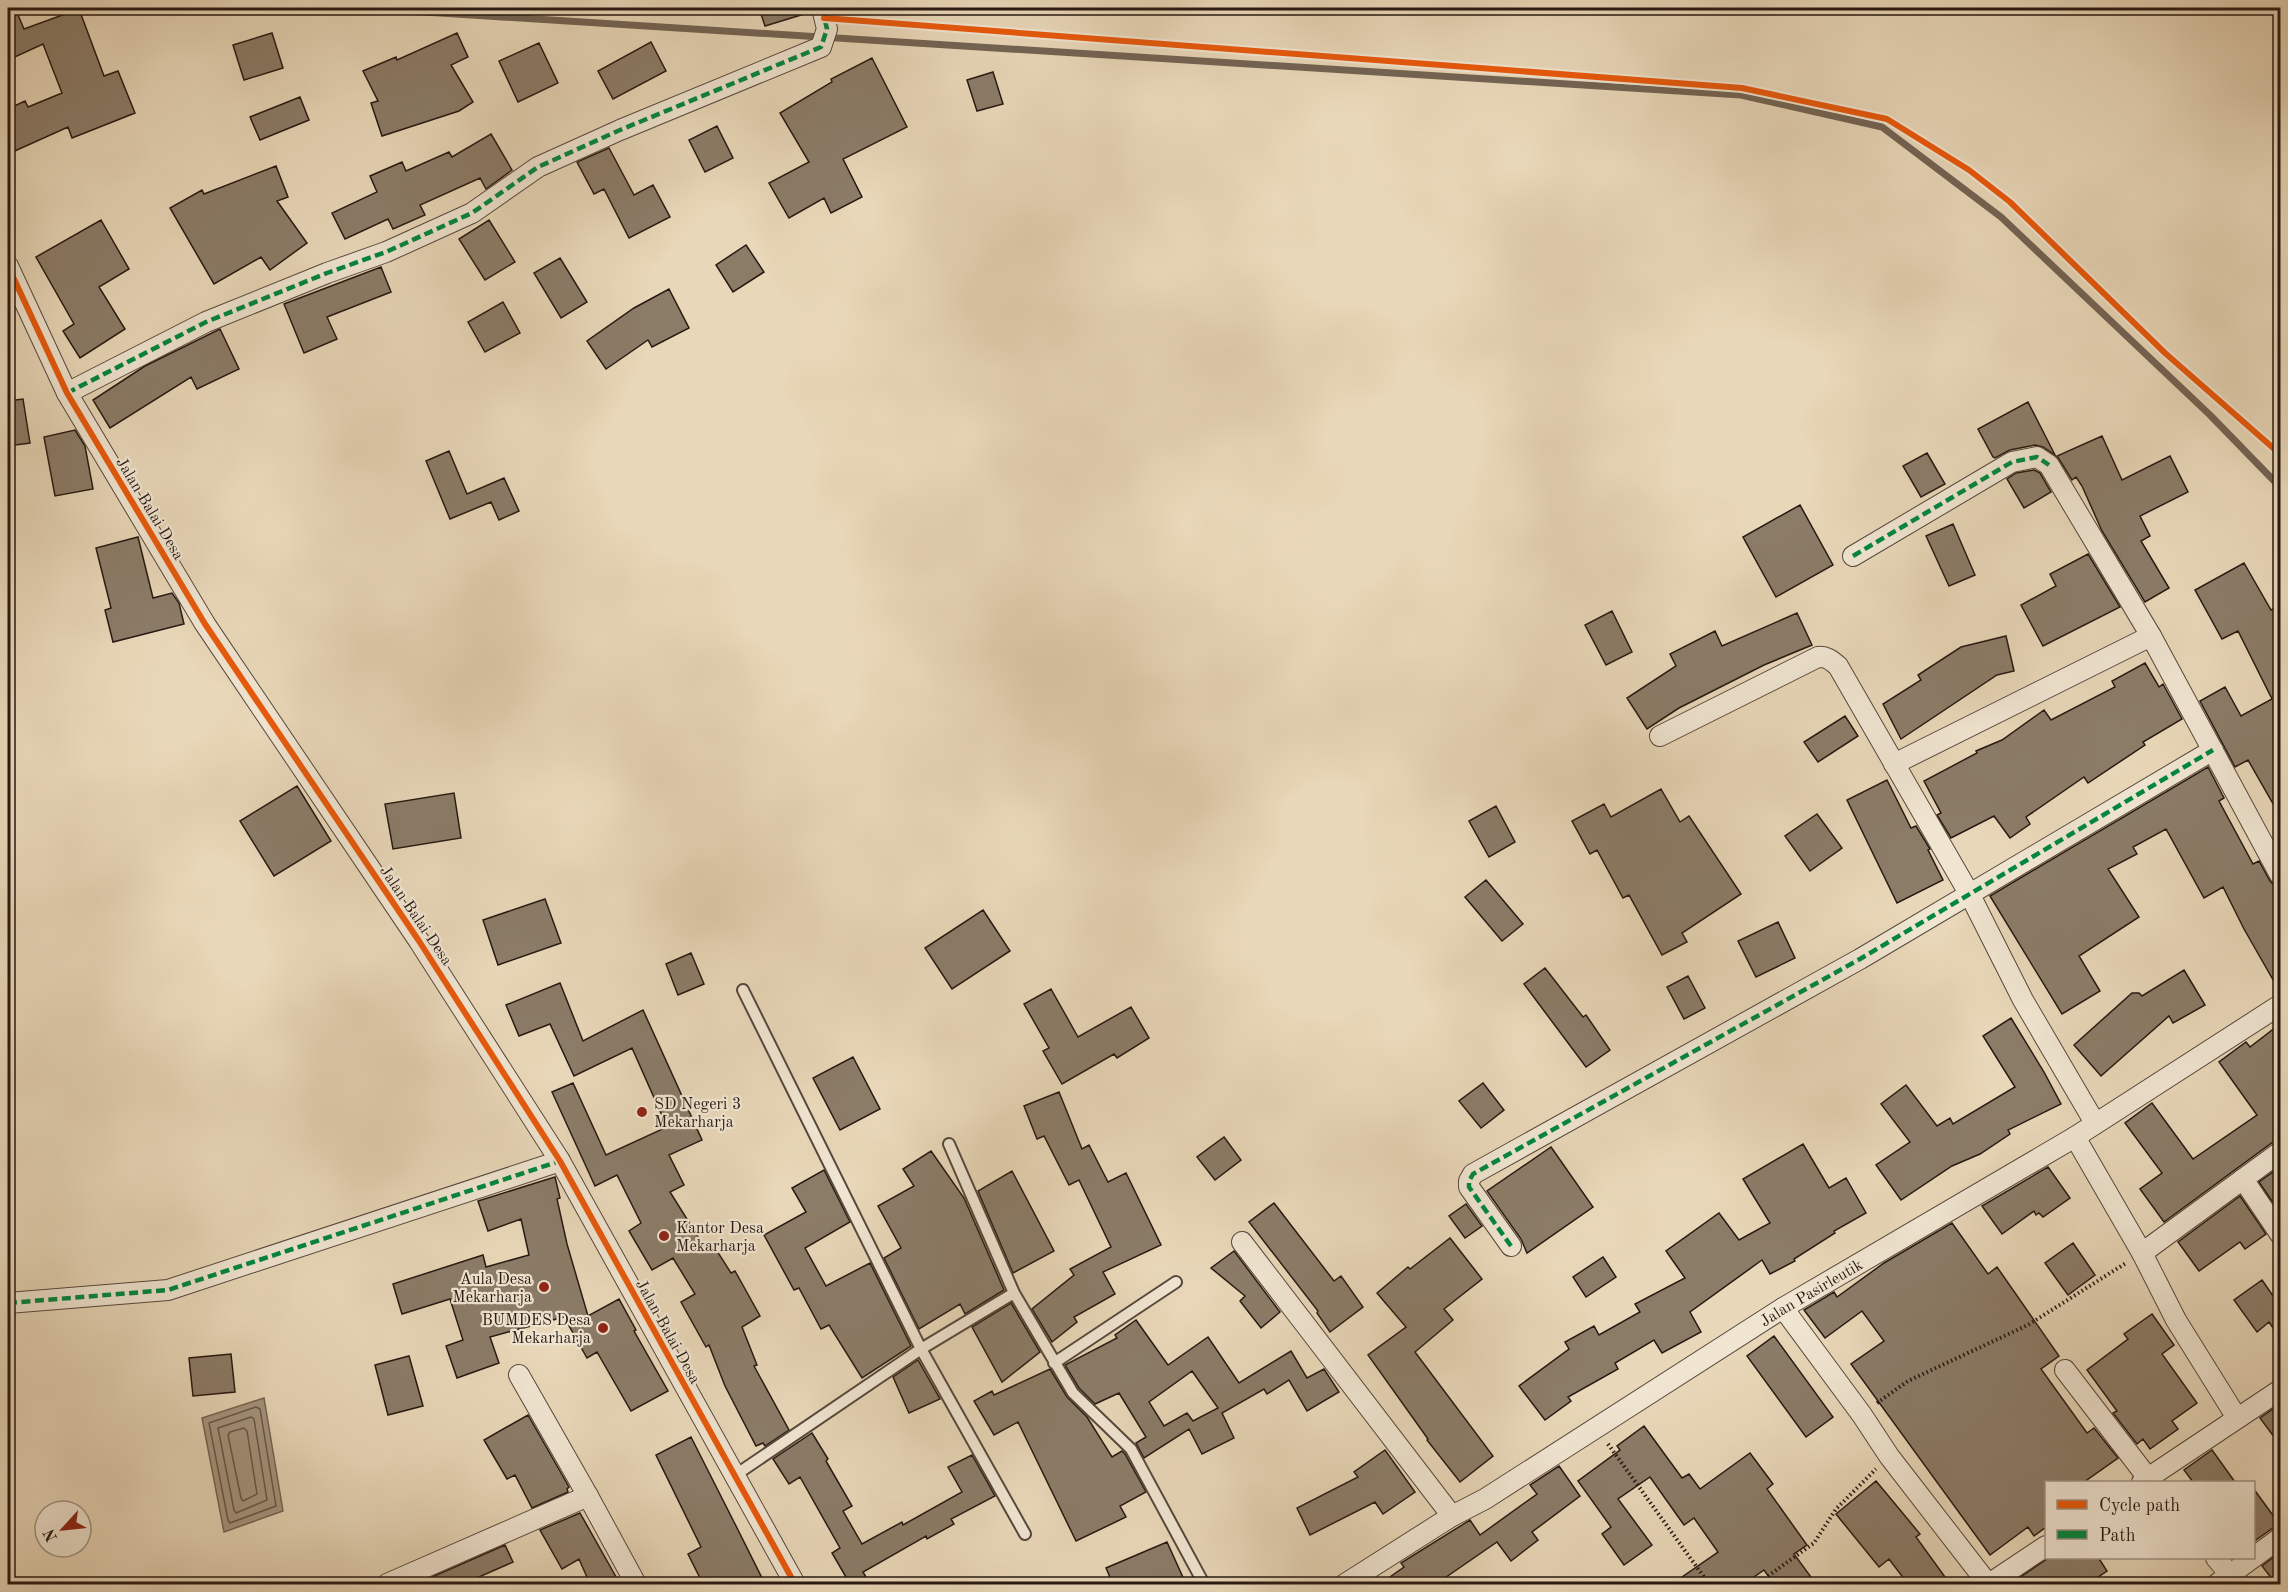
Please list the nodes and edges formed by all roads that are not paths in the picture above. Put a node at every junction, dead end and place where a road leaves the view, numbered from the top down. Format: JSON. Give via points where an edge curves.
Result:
{"nodes":[{"id":1,"x":822,"y":8,"type":"edge"},
{"id":2,"x":8,"y":266,"type":"edge"},
{"id":3,"x":67,"y":393,"type":"junction"},
{"id":4,"x":1853,"y":556,"type":"dead end"},
{"id":5,"x":2151,"y":636,"type":"junction"},
{"id":6,"x":1660,"y":736,"type":"dead end"},
{"id":7,"x":2213,"y":750,"type":"junction"},
{"id":8,"x":1894,"y":764,"type":"junction"},
{"id":9,"x":2280,"y":875,"type":"edge"},
{"id":10,"x":1970,"y":895,"type":"junction"},
{"id":11,"x":743,"y":990,"type":"dead end"},
{"id":12,"x":2280,"y":1005,"type":"edge"},
{"id":13,"x":2095,"y":1123,"type":"junction"},
{"id":14,"x":2075,"y":1137,"type":"junction"},
{"id":15,"x":949,"y":1144,"type":"dead end"},
{"id":16,"x":2280,"y":1152,"type":"edge"},
{"id":17,"x":560,"y":1161,"type":"junction"},
{"id":18,"x":2243,"y":1179,"type":"junction"},
{"id":19,"x":2280,"y":1234,"type":"edge"},
{"id":20,"x":1242,"y":1242,"type":"dead end"},
{"id":21,"x":1511,"y":1246,"type":"dead end"},
{"id":22,"x":2142,"y":1253,"type":"junction"},
{"id":23,"x":1176,"y":1282,"type":"dead end"},
{"id":24,"x":1014,"y":1293,"type":"junction"},
{"id":25,"x":8,"y":1303,"type":"edge"},
{"id":26,"x":1783,"y":1308,"type":"junction"},
{"id":27,"x":921,"y":1349,"type":"junction"},
{"id":28,"x":1054,"y":1363,"type":"junction"},
{"id":29,"x":2065,"y":1370,"type":"dead end"},
{"id":30,"x":519,"y":1375,"type":"dead end"},
{"id":31,"x":2280,"y":1390,"type":"edge"},
{"id":32,"x":2237,"y":1418,"type":"junction"},
{"id":33,"x":734,"y":1476,"type":"junction"},
{"id":34,"x":2147,"y":1481,"type":"edge"},
{"id":35,"x":588,"y":1496,"type":"junction"},
{"id":36,"x":1452,"y":1516,"type":"junction"},
{"id":37,"x":1025,"y":1534,"type":"dead end"},
{"id":38,"x":2280,"y":1538,"type":"edge"},
{"id":39,"x":2045,"y":1547,"type":"edge"},
{"id":40,"x":2217,"y":1559,"type":"edge"},
{"id":41,"x":2229,"y":1581,"type":"edge"},
{"id":42,"x":387,"y":1584,"type":"edge"},
{"id":43,"x":636,"y":1584,"type":"edge"},
{"id":44,"x":795,"y":1584,"type":"edge"},
{"id":45,"x":1204,"y":1584,"type":"edge"},
{"id":46,"x":1344,"y":1584,"type":"edge"},
{"id":47,"x":1988,"y":1584,"type":"edge"}],
"edges":[{"from":1,"to":3,"type":"street","via":[[824,38],[538,167],[472,213],[386,252],[206,322]]},
{"from":2,"to":3,"type":"street","name":"Jalan Balai Desa"},
{"from":3,"to":17,"type":"street","name":"Jalan Balai Desa","via":[[205,624],[419,940]]},
{"from":4,"to":5,"type":"street","via":[[2012,462],[2037,457],[2049,465]]},
{"from":5,"to":7,"type":"street"},
{"from":5,"to":8,"type":"street"},
{"from":6,"to":8,"type":"street","via":[[1824,657],[1838,666]]},
{"from":7,"to":9,"type":"street"},
{"from":7,"to":10,"type":"street"},
{"from":8,"to":10,"type":"street"},
{"from":10,"to":13,"type":"street","via":[[2024,1000]]},
{"from":10,"to":21,"type":"street","via":[[1473,1174],[1469,1186]]},
{"from":11,"to":27,"type":"lane"},
{"from":12,"to":13,"type":"street","name":"Jalan Pasirleutik"},
{"from":13,"to":14,"type":"street","name":"Jalan Pasirleutik"},
{"from":14,"to":22,"type":"street"},
{"from":14,"to":26,"type":"street","name":"Jalan Pasirleutik"},
{"from":15,"to":24,"type":"lane"},
{"from":16,"to":18,"type":"street"},
{"from":17,"to":25,"type":"street","via":[[168,1290]]},
{"from":17,"to":33,"type":"street","name":"Jalan Balai Desa"},
{"from":18,"to":19,"type":"street"},
{"from":18,"to":22,"type":"street"},
{"from":20,"to":36,"type":"street"},
{"from":22,"to":32,"type":"street","via":[[2176,1320]]},
{"from":23,"to":28,"type":"lane"},
{"from":24,"to":27,"type":"lane"},
{"from":24,"to":28,"type":"lane"},
{"from":26,"to":36,"type":"street","name":"Jalan Pasirleutik","via":[[1485,1499]]},
{"from":26,"to":47,"type":"street","via":[[1889,1456]]},
{"from":27,"to":33,"type":"lane"},
{"from":27,"to":37,"type":"lane"},
{"from":28,"to":45,"type":"lane","via":[[1073,1393],[1131,1449]]},
{"from":29,"to":34,"type":"street"},
{"from":30,"to":35,"type":"street"},
{"from":31,"to":32,"type":"street"},
{"from":32,"to":34,"type":"street"},
{"from":33,"to":44,"type":"street","name":"Jalan Balai Desa"},
{"from":35,"to":42,"type":"street"},
{"from":35,"to":43,"type":"street"},
{"from":36,"to":46,"type":"street","name":"Jalan Pasirleutik"},
{"from":38,"to":41,"type":"street"},
{"from":39,"to":47,"type":"street"},
{"from":40,"to":41,"type":"street"}]}
